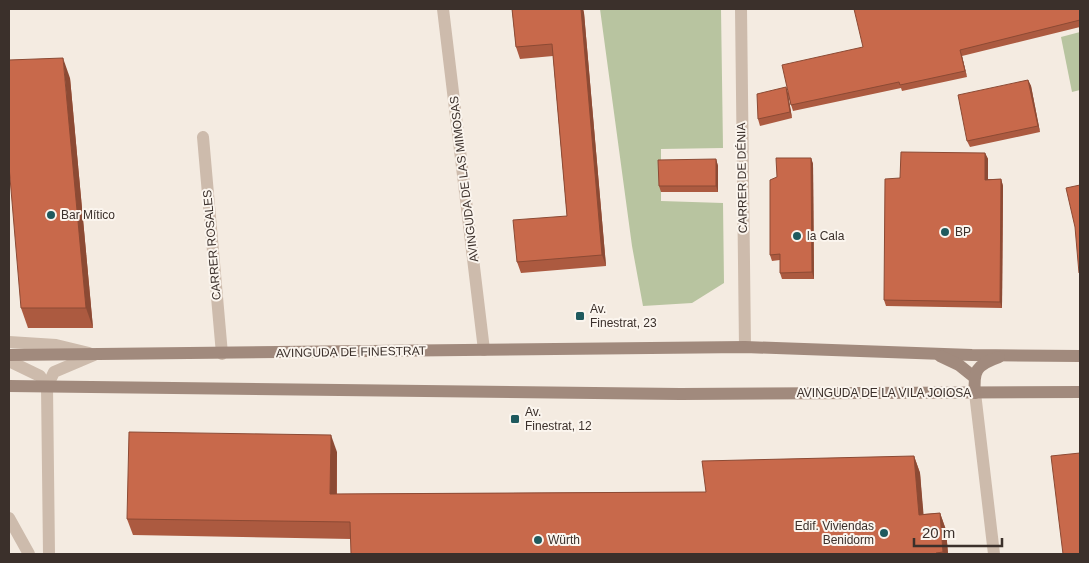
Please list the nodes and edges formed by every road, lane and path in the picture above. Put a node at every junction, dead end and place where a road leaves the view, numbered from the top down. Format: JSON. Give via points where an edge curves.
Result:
{"nodes":[{"id":1,"x":443,"y":9,"type":"edge"},
{"id":2,"x":741,"y":9,"type":"edge"},
{"id":3,"x":203,"y":137,"type":"dead end"},
{"id":4,"x":9,"y":342,"type":"edge"},
{"id":5,"x":745,"y":347,"type":"junction"},
{"id":6,"x":484,"y":350,"type":"junction"},
{"id":7,"x":932,"y":353,"type":"junction"},
{"id":8,"x":222,"y":354,"type":"junction"},
{"id":9,"x":9,"y":355,"type":"edge"},
{"id":10,"x":94,"y":355,"type":"junction"},
{"id":11,"x":1005,"y":356,"type":"junction"},
{"id":12,"x":1080,"y":356,"type":"edge"},
{"id":13,"x":9,"y":361,"type":"edge"},
{"id":14,"x":974,"y":377,"type":"junction"},
{"id":15,"x":9,"y":386,"type":"edge"},
{"id":16,"x":46,"y":387,"type":"junction"},
{"id":17,"x":1080,"y":392,"type":"edge"},
{"id":18,"x":975,"y":393,"type":"junction"},
{"id":19,"x":9,"y":518,"type":"edge"},
{"id":20,"x":29,"y":554,"type":"edge"},
{"id":21,"x":49,"y":554,"type":"edge"},
{"id":22,"x":994,"y":554,"type":"edge"}],
"edges":[{"from":1,"to":6,"type":"street","name":"AVINGUDA DE LAS MIMOSAS"},
{"from":2,"to":5,"type":"street","name":"CARRER DE DÉNIA"},
{"from":3,"to":8,"type":"street","name":"CARRER ROSALES"},
{"from":4,"to":10,"type":"street","via":[[56,345]]},
{"from":5,"to":6,"type":"main road","name":"AVINGUDA DE FINESTRAT"},
{"from":5,"to":7,"type":"main road"},
{"from":6,"to":8,"type":"main road","name":"AVINGUDA DE FINESTRAT"},
{"from":7,"to":11,"type":"main road"},
{"from":7,"to":14,"type":"main road","name":"AVINGUDA DE LA VILA JOIOSA","via":[[959,365]]},
{"from":8,"to":10,"type":"main road","name":"AVINGUDA DE FINESTRAT"},
{"from":9,"to":10,"type":"main road","name":"AVINGUDA DE FINESTRAT"},
{"from":10,"to":16,"type":"street","via":[[54,372]]},
{"from":11,"to":12,"type":"main road"},
{"from":11,"to":14,"type":"main road","name":"AVINGUDA DE LA VILA JOIOSA","via":[[987,361]]},
{"from":13,"to":16,"type":"street","via":[[40,376]]},
{"from":14,"to":18,"type":"main road","name":"AVINGUDA DE LA VILA JOIOSA"},
{"from":15,"to":16,"type":"main road"},
{"from":16,"to":18,"type":"main road","name":"AVINGUDA DE LA VILA JOIOSA","via":[[687,394]]},
{"from":16,"to":21,"type":"street"},
{"from":17,"to":18,"type":"main road","name":"AVINGUDA DE LA VILA JOIOSA"},
{"from":18,"to":22,"type":"street"},
{"from":19,"to":20,"type":"street"}]}
